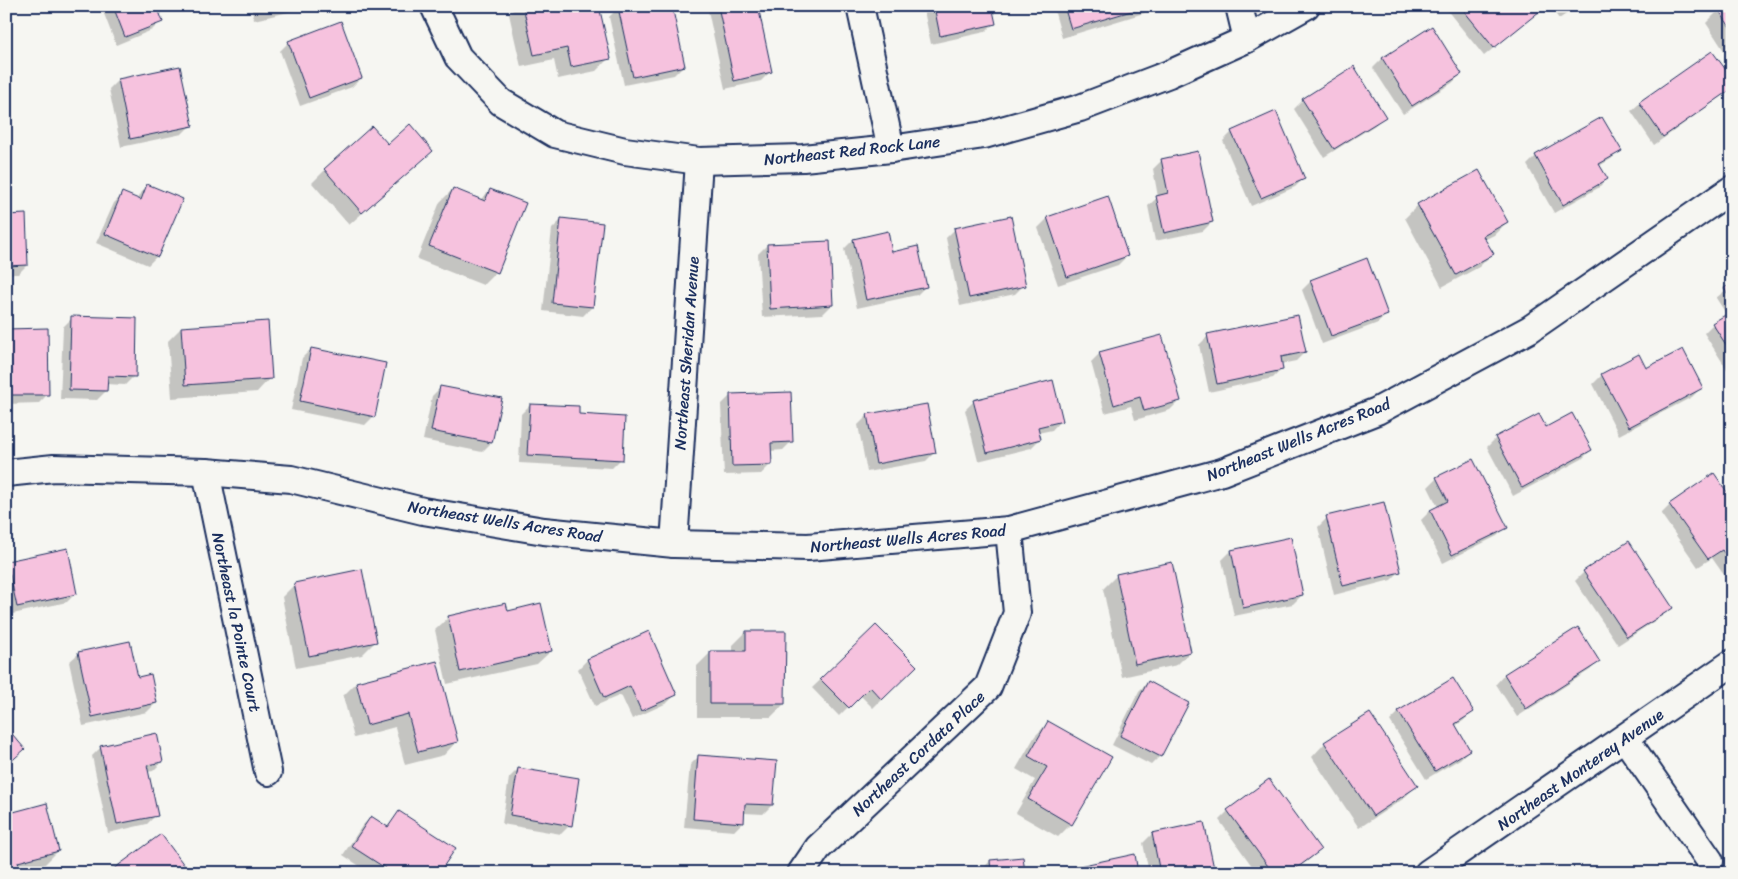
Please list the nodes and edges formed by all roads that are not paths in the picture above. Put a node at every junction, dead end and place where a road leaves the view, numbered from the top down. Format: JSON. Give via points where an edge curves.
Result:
{"nodes":[{"id":1,"x":434,"y":6,"type":"edge"},
{"id":2,"x":860,"y":6,"type":"edge"},
{"id":3,"x":1240,"y":6,"type":"edge"},
{"id":4,"x":1306,"y":6,"type":"edge"},
{"id":5,"x":1247,"y":40,"type":"junction"},
{"id":6,"x":891,"y":149,"type":"junction"},
{"id":7,"x":699,"y":162,"type":"junction"},
{"id":8,"x":1732,"y":189,"type":"edge"},
{"id":9,"x":206,"y":472,"type":"junction"},
{"id":10,"x":6,"y":473,"type":"edge"},
{"id":11,"x":1009,"y":530,"type":"junction"},
{"id":12,"x":674,"y":544,"type":"junction"},
{"id":13,"x":1732,"y":663,"type":"edge"},
{"id":14,"x":1625,"y":738,"type":"junction"},
{"id":15,"x":268,"y":772,"type":"dead end"},
{"id":16,"x":1710,"y":861,"type":"dead end"},
{"id":17,"x":801,"y":873,"type":"edge"},
{"id":18,"x":1428,"y":873,"type":"edge"}],
"edges":[{"from":1,"to":7,"type":"street","name":"Northeast Red Rock Lane","via":[[458,57],[501,102],[555,134],[625,151]]},
{"from":2,"to":6,"type":"street"},
{"from":3,"to":5,"type":"street"},
{"from":4,"to":5,"type":"street","name":"Northeast Red Rock Lane"},
{"from":5,"to":6,"type":"street","name":"Northeast Red Rock Lane","via":[[1080,108],[984,135]]},
{"from":6,"to":7,"type":"street","name":"Northeast Red Rock Lane","via":[[803,158]]},
{"from":7,"to":12,"type":"street","name":"Northeast Sheridan Avenue"},
{"from":8,"to":11,"type":"street","name":"Northeast Wells Acres Road","via":[[1530,329],[1377,410],[1222,472]]},
{"from":9,"to":10,"type":"street","name":"Northeast Wells Acres Road","via":[[54,468]]},
{"from":9,"to":12,"type":"street","name":"Northeast Wells Acres Road","via":[[291,479],[423,511],[544,531]]},
{"from":9,"to":15,"type":"street","name":"Northeast la Pointe Court"},
{"from":11,"to":12,"type":"street","name":"Northeast Wells Acres Road","via":[[808,547]]},
{"from":11,"to":17,"type":"street","name":"Northeast Cordata Place","via":[[1017,613],[988,687],[818,848]]},
{"from":13,"to":14,"type":"street","name":"Northeast Monterey Avenue"},
{"from":14,"to":16,"type":"street"},
{"from":14,"to":18,"type":"street","name":"Northeast Monterey Avenue"}]}
